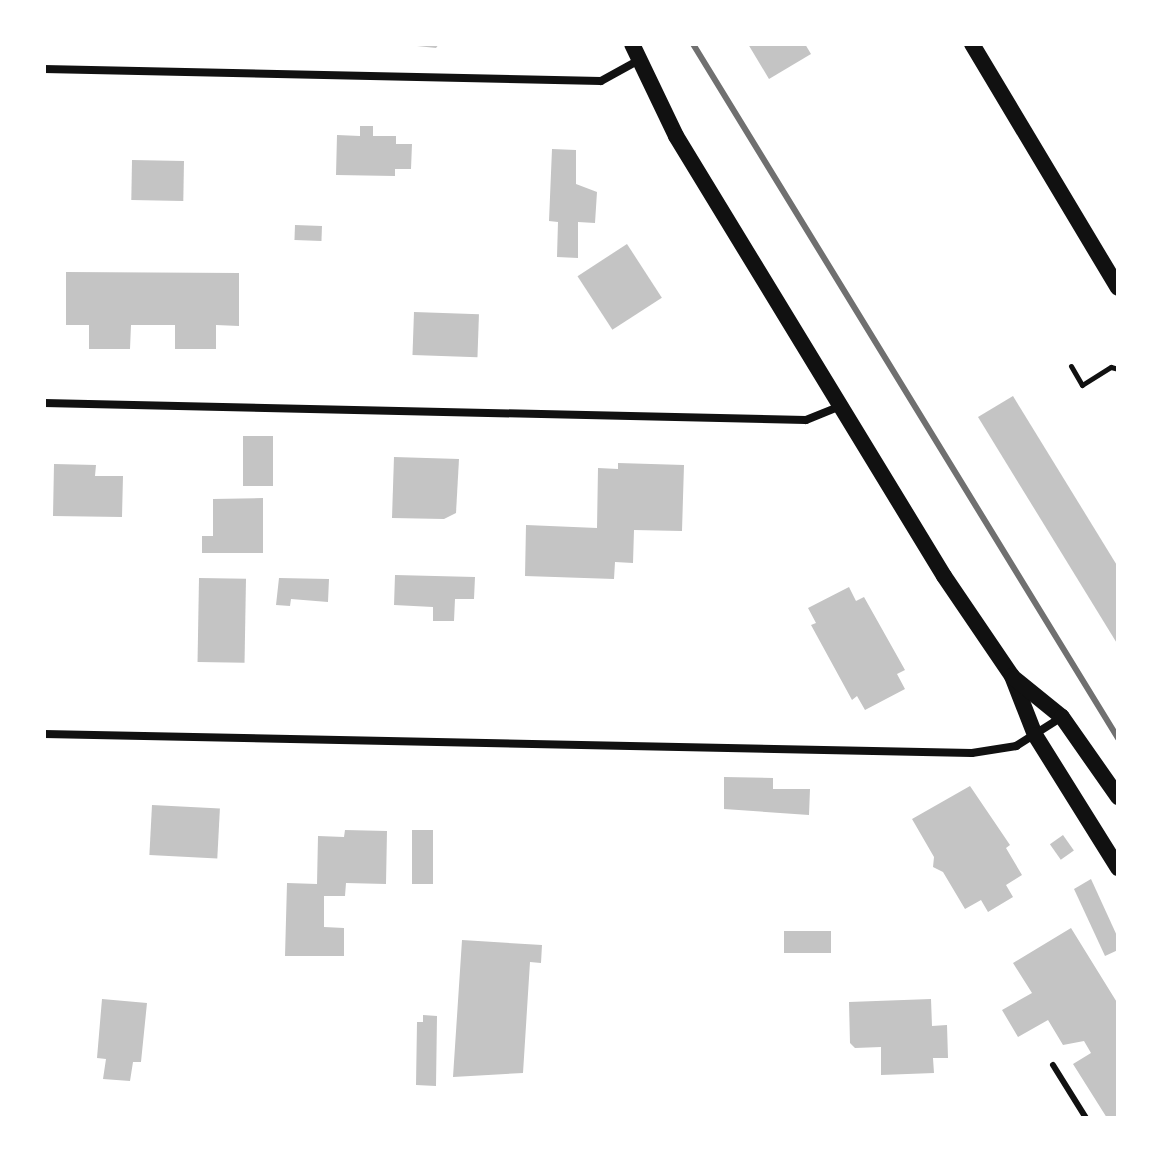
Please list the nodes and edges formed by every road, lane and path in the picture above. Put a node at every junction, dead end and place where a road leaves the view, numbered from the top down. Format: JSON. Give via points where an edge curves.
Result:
{"nodes":[{"id":1,"x":632,"y":44,"type":"edge"},
{"id":2,"x":972,"y":44,"type":"edge"},
{"id":3,"x":639,"y":60,"type":"junction"},
{"id":4,"x":44,"y":69,"type":"edge"},
{"id":5,"x":1118,"y":288,"type":"edge"},
{"id":6,"x":1071,"y":366,"type":"dead end"},
{"id":7,"x":1118,"y":369,"type":"edge"},
{"id":8,"x":44,"y":403,"type":"edge"},
{"id":9,"x":840,"y":406,"type":"junction"},
{"id":10,"x":1012,"y":676,"type":"junction"},
{"id":11,"x":1062,"y":717,"type":"junction"},
{"id":12,"x":44,"y":734,"type":"edge"},
{"id":13,"x":1035,"y":735,"type":"junction"},
{"id":14,"x":1118,"y":797,"type":"edge"},
{"id":15,"x":1118,"y":868,"type":"edge"},
{"id":16,"x":1053,"y":1065,"type":"dead end"},
{"id":17,"x":1086,"y":1118,"type":"edge"}],
"edges":[{"from":1,"to":3,"type":"main road"},
{"from":2,"to":5,"type":"main road"},
{"from":3,"to":4,"type":"street","via":[[601,81]]},
{"from":3,"to":9,"type":"main road","via":[[676,136]]},
{"from":6,"to":7,"type":"path","via":[[1082,385],[1111,367]]},
{"from":8,"to":9,"type":"street","via":[[806,420]]},
{"from":9,"to":10,"type":"main road"},
{"from":10,"to":11,"type":"main road"},
{"from":10,"to":13,"type":"main road"},
{"from":11,"to":13,"type":"street"},
{"from":11,"to":14,"type":"main road"},
{"from":12,"to":13,"type":"street","via":[[972,753],[1016,746]]},
{"from":13,"to":15,"type":"main road"},
{"from":16,"to":17,"type":"lane"}]}
